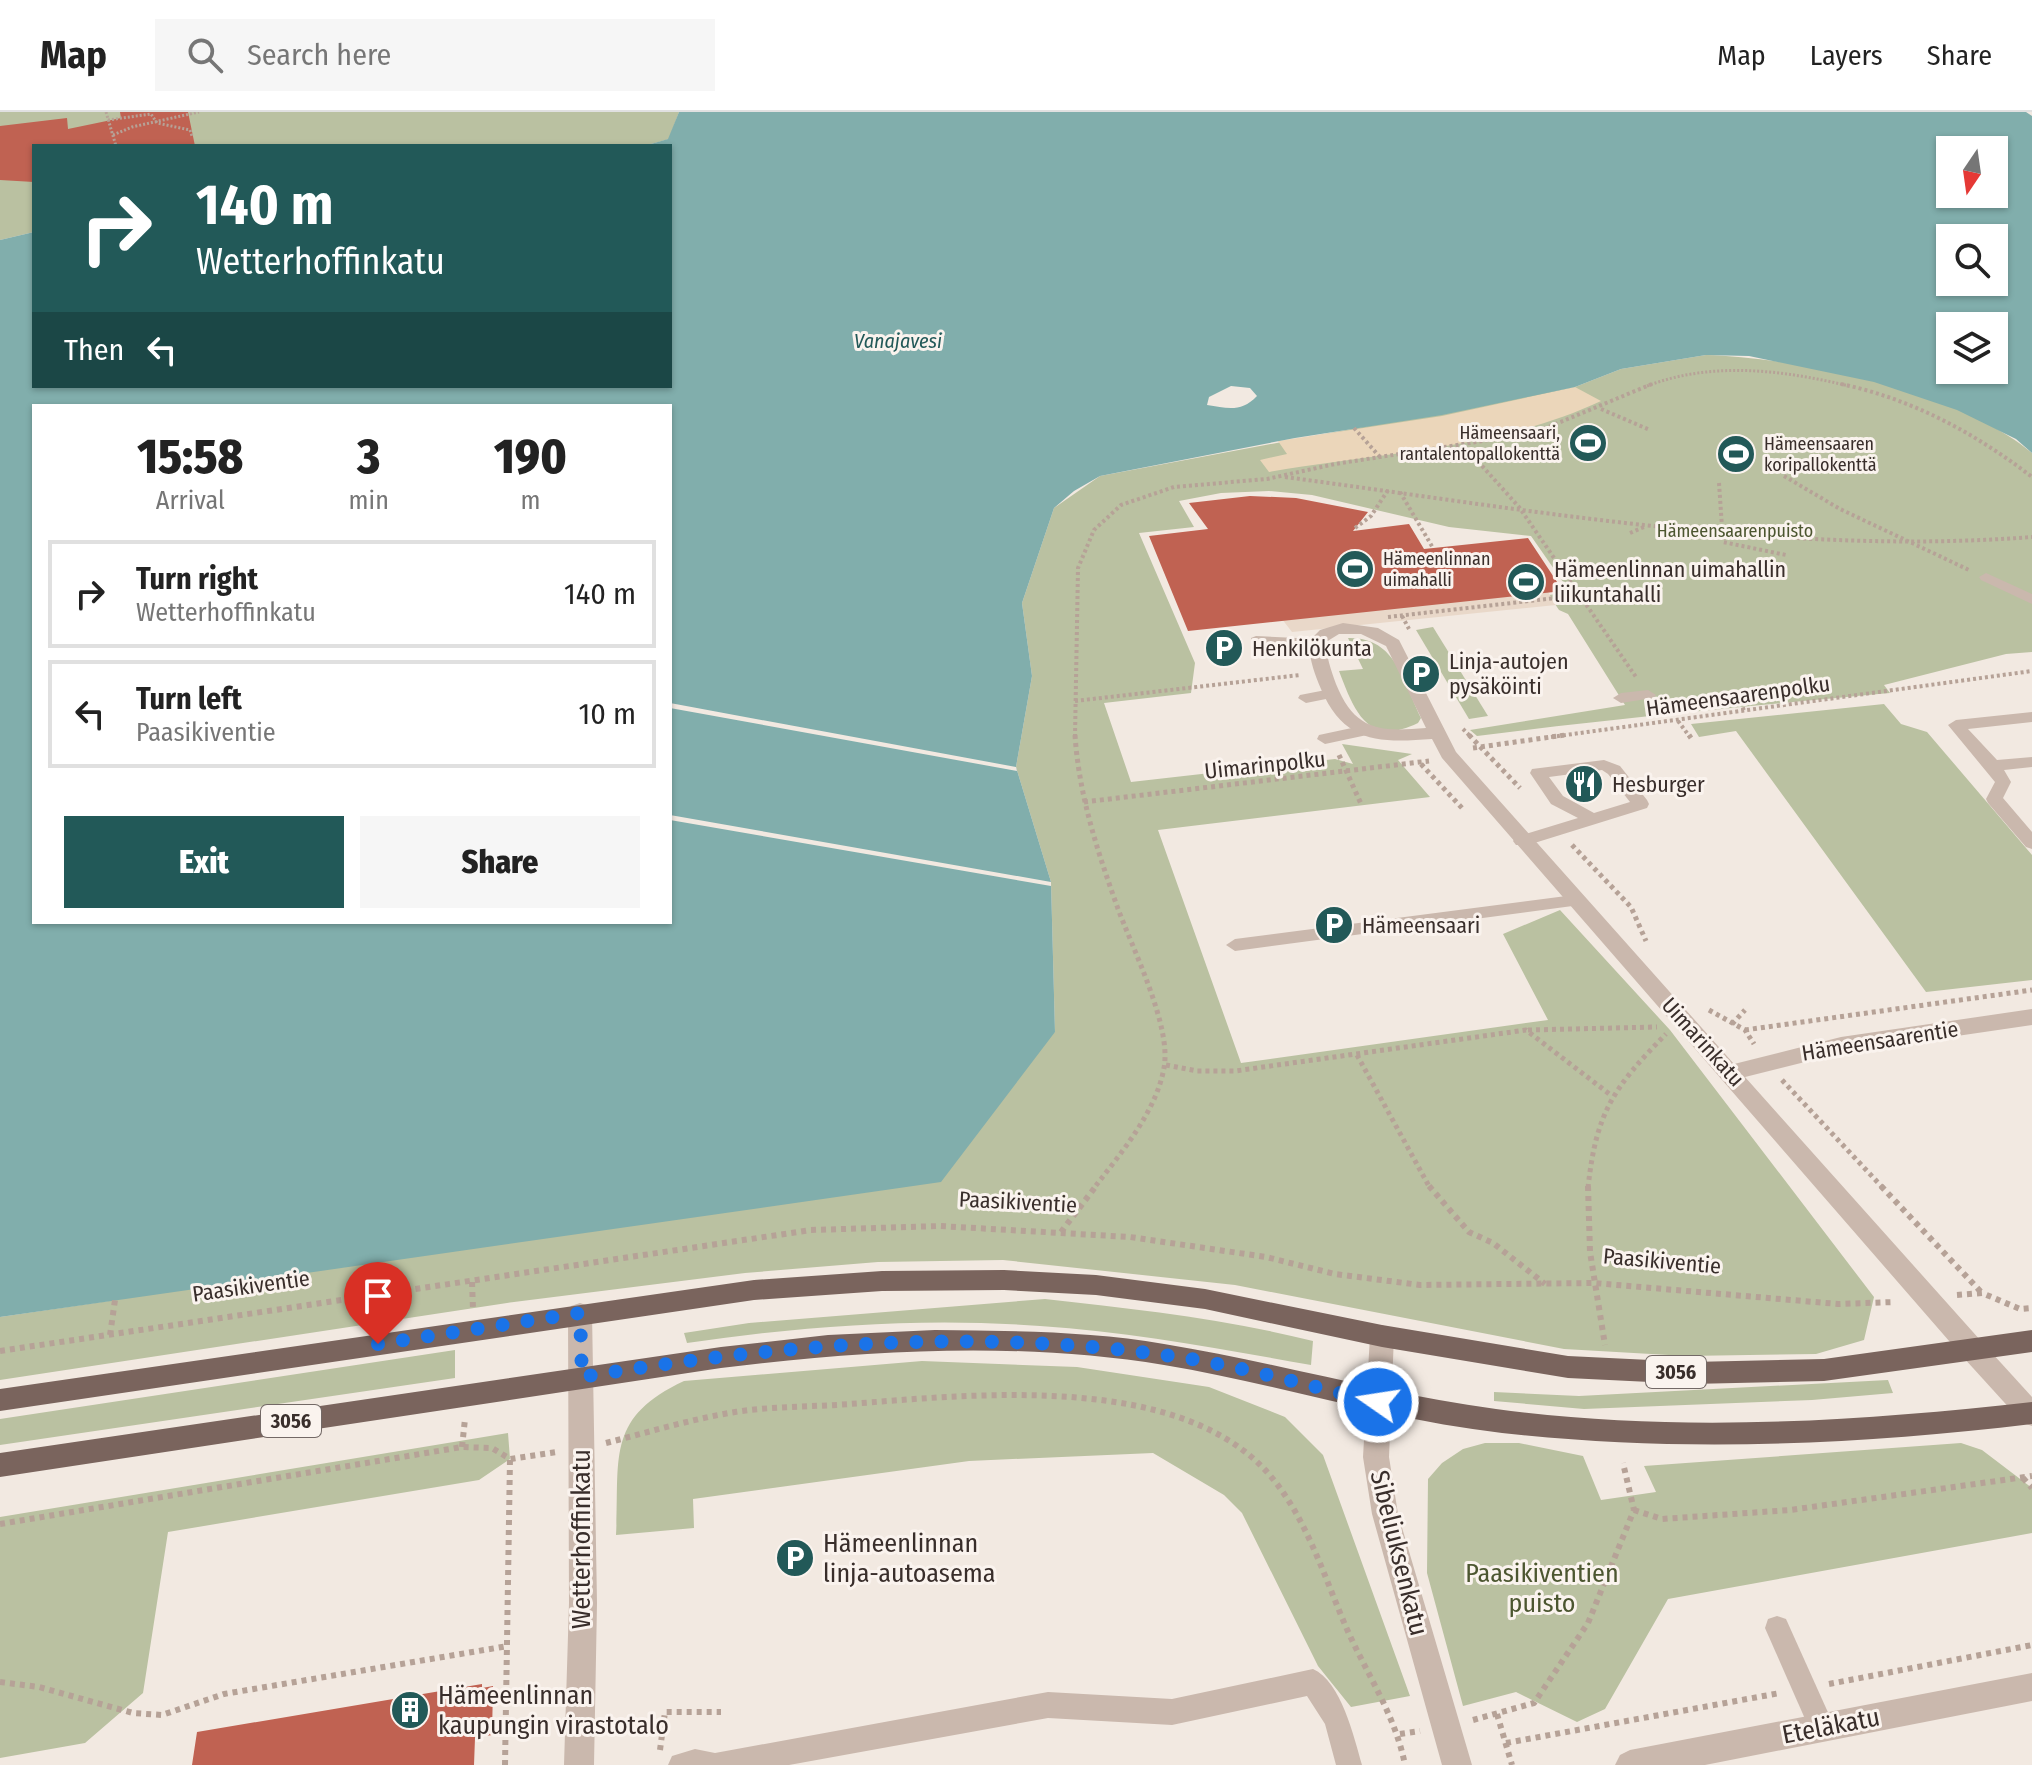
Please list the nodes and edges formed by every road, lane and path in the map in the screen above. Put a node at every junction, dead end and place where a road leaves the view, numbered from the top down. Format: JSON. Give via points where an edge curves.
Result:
{"nodes":[{"id":1,"x":106,"y":112,"type":"edge"},
{"id":2,"x":199,"y":112,"type":"edge"},
{"id":3,"x":108,"y":120,"type":"junction"},
{"id":4,"x":157,"y":123,"type":"junction"},
{"id":5,"x":113,"y":135,"type":"junction"},
{"id":6,"x":192,"y":136,"type":"dead end"},
{"id":7,"x":115,"y":144,"type":"edge"},
{"id":8,"x":1601,"y":409,"type":"junction"},
{"id":9,"x":1354,"y":428,"type":"dead end"},
{"id":10,"x":1650,"y":430,"type":"dead end"},
{"id":11,"x":1465,"y":447,"type":"junction"},
{"id":12,"x":1381,"y":458,"type":"junction"},
{"id":13,"x":1280,"y":476,"type":"junction"},
{"id":14,"x":1784,"y":476,"type":"dead end"},
{"id":15,"x":2032,"y":477,"type":"edge"},
{"id":16,"x":1719,"y":483,"type":"dead end"},
{"id":17,"x":1388,"y":490,"type":"junction"},
{"id":18,"x":1400,"y":492,"type":"junction"},
{"id":19,"x":1519,"y":507,"type":"junction"},
{"id":20,"x":1647,"y":526,"type":"junction"},
{"id":21,"x":1355,"y":528,"type":"dead end"},
{"id":22,"x":1724,"y":532,"type":"junction"},
{"id":23,"x":1630,"y":533,"type":"dead end"},
{"id":24,"x":2032,"y":537,"type":"edge"},
{"id":25,"x":1900,"y":539,"type":"junction"},
{"id":26,"x":1433,"y":548,"type":"dead end"},
{"id":27,"x":1786,"y":555,"type":"dead end"},
{"id":28,"x":1986,"y":577,"type":"joint"},
{"id":29,"x":1582,"y":595,"type":"junction"},
{"id":30,"x":2032,"y":600,"type":"edge"},
{"id":31,"x":1402,"y":616,"type":"dead end"},
{"id":32,"x":1256,"y":641,"type":"dead end"},
{"id":33,"x":1317,"y":644,"type":"junction"},
{"id":34,"x":2032,"y":671,"type":"edge"},
{"id":35,"x":1300,"y":675,"type":"dead end"},
{"id":36,"x":1331,"y":694,"type":"junction"},
{"id":37,"x":1648,"y":695,"type":"junction"},
{"id":38,"x":1739,"y":696,"type":"dead end"},
{"id":39,"x":1306,"y":698,"type":"dead end"},
{"id":40,"x":1621,"y":698,"type":"dead end"},
{"id":41,"x":1075,"y":701,"type":"junction"},
{"id":42,"x":1744,"y":711,"type":"junction"},
{"id":43,"x":2032,"y":717,"type":"edge"},
{"id":44,"x":1678,"y":721,"type":"junction"},
{"id":45,"x":1666,"y":722,"type":"junction"},
{"id":46,"x":1361,"y":731,"type":"junction"},
{"id":47,"x":1438,"y":733,"type":"junction"},
{"id":48,"x":1691,"y":738,"type":"dead end"},
{"id":49,"x":1325,"y":739,"type":"dead end"},
{"id":50,"x":1478,"y":747,"type":"junction"},
{"id":51,"x":1448,"y":754,"type":"junction"},
{"id":52,"x":2032,"y":762,"type":"edge"},
{"id":53,"x":1993,"y":766,"type":"junction"},
{"id":54,"x":1527,"y":796,"type":"dead end"},
{"id":55,"x":1084,"y":802,"type":"junction"},
{"id":56,"x":1591,"y":818,"type":"junction"},
{"id":57,"x":1559,"y":829,"type":"junction"},
{"id":58,"x":1522,"y":841,"type":"junction"},
{"id":59,"x":2032,"y":843,"type":"edge"},
{"id":60,"x":1574,"y":901,"type":"junction"},
{"id":61,"x":1235,"y":945,"type":"dead end"},
{"id":62,"x":1653,"y":952,"type":"dead end"},
{"id":63,"x":2032,"y":990,"type":"edge"},
{"id":64,"x":1707,"y":1007,"type":"dead end"},
{"id":65,"x":1745,"y":1010,"type":"dead end"},
{"id":66,"x":1715,"y":1015,"type":"junction"},
{"id":67,"x":2032,"y":1017,"type":"edge"},
{"id":68,"x":1732,"y":1024,"type":"junction"},
{"id":69,"x":1679,"y":1028,"type":"junction"},
{"id":70,"x":1526,"y":1030,"type":"junction"},
{"id":71,"x":1745,"y":1030,"type":"junction"},
{"id":72,"x":1357,"y":1055,"type":"junction"},
{"id":73,"x":1764,"y":1061,"type":"junction"},
{"id":74,"x":1166,"y":1065,"type":"junction"},
{"id":75,"x":1730,"y":1073,"type":"junction"},
{"id":76,"x":1612,"y":1096,"type":"junction"},
{"id":77,"x":1061,"y":1232,"type":"junction"},
{"id":78,"x":472,"y":1282,"type":"junction"},
{"id":79,"x":1594,"y":1283,"type":"junction"},
{"id":80,"x":1546,"y":1284,"type":"junction"},
{"id":81,"x":1982,"y":1293,"type":"junction"},
{"id":82,"x":1928,"y":1297,"type":"junction"},
{"id":83,"x":115,"y":1300,"type":"dead end"},
{"id":84,"x":2032,"y":1308,"type":"edge"},
{"id":85,"x":580,"y":1313,"type":"junction"},
{"id":86,"x":473,"y":1330,"type":"junction"},
{"id":87,"x":110,"y":1335,"type":"junction"},
{"id":88,"x":1382,"y":1336,"type":"junction"},
{"id":89,"x":2032,"y":1341,"type":"edge"},
{"id":90,"x":1605,"y":1345,"type":"dead end"},
{"id":91,"x":1972,"y":1349,"type":"junction"},
{"id":92,"x":0,"y":1351,"type":"edge"},
{"id":93,"x":582,"y":1377,"type":"junction"},
{"id":94,"x":468,"y":1394,"type":"junction"},
{"id":95,"x":0,"y":1400,"type":"edge"},
{"id":96,"x":1378,"y":1402,"type":"junction"},
{"id":97,"x":2031,"y":1414,"type":"edge"},
{"id":98,"x":462,"y":1447,"type":"junction"},
{"id":99,"x":581,"y":1449,"type":"junction"},
{"id":100,"x":510,"y":1459,"type":"junction"},
{"id":101,"x":1623,"y":1463,"type":"dead end"},
{"id":102,"x":0,"y":1465,"type":"edge"},
{"id":103,"x":2032,"y":1476,"type":"edge"},
{"id":104,"x":2022,"y":1477,"type":"junction"},
{"id":105,"x":2032,"y":1488,"type":"edge"},
{"id":106,"x":1634,"y":1510,"type":"junction"},
{"id":107,"x":0,"y":1524,"type":"edge"},
{"id":108,"x":1777,"y":1628,"type":"dead end"},
{"id":109,"x":2032,"y":1645,"type":"edge"},
{"id":110,"x":508,"y":1646,"type":"junction"},
{"id":111,"x":0,"y":1682,"type":"edge"},
{"id":112,"x":2032,"y":1687,"type":"edge"},
{"id":113,"x":1804,"y":1689,"type":"junction"},
{"id":114,"x":721,"y":1712,"type":"dead end"},
{"id":115,"x":1822,"y":1728,"type":"junction"},
{"id":116,"x":1506,"y":1743,"type":"junction"},
{"id":117,"x":505,"y":1765,"type":"edge"},
{"id":118,"x":579,"y":1765,"type":"edge"},
{"id":119,"x":659,"y":1765,"type":"edge"},
{"id":120,"x":681,"y":1765,"type":"edge"},
{"id":121,"x":715,"y":1765,"type":"edge"},
{"id":122,"x":1349,"y":1765,"type":"edge"},
{"id":123,"x":1405,"y":1765,"type":"edge"},
{"id":124,"x":1457,"y":1765,"type":"edge"},
{"id":125,"x":1512,"y":1765,"type":"edge"},
{"id":126,"x":1630,"y":1765,"type":"edge"}],
"edges":[{"from":1,"to":3,"type":"path"},
{"from":2,"to":4,"type":"path"},
{"from":3,"to":4,"type":"path","via":[[147,114]]},
{"from":3,"to":5,"type":"path"},
{"from":4,"to":5,"type":"path"},
{"from":4,"to":6,"type":"path","via":[[190,130]]},
{"from":5,"to":7,"type":"path"},
{"from":8,"to":10,"type":"path"},
{"from":8,"to":11,"type":"path","via":[[1539,432]]},
{"from":8,"to":15,"type":"path","via":[[1658,379],[1689,372],[1736,370],[1801,378],[1869,393],[1940,419],[2008,457]]},
{"from":9,"to":12,"type":"path"},
{"from":11,"to":12,"type":"path"},
{"from":11,"to":19,"type":"path"},
{"from":12,"to":13,"type":"path"},
{"from":13,"to":17,"type":"path"},
{"from":13,"to":41,"type":"path","via":[[1152,492],[1101,519],[1080,556]]},
{"from":14,"to":25,"type":"path"},
{"from":16,"to":22,"type":"path"},
{"from":17,"to":18,"type":"path"},
{"from":17,"to":21,"type":"path","via":[[1371,516]]},
{"from":18,"to":19,"type":"path"},
{"from":18,"to":26,"type":"path"},
{"from":19,"to":20,"type":"path"},
{"from":19,"to":29,"type":"path"},
{"from":20,"to":22,"type":"path"},
{"from":20,"to":23,"type":"path"},
{"from":22,"to":25,"type":"path"},
{"from":22,"to":27,"type":"path","via":[[1723,542],[1734,547]]},
{"from":24,"to":25,"type":"path"},
{"from":25,"to":28,"type":"path"},
{"from":28,"to":30,"type":"lane"},
{"from":29,"to":31,"type":"path"},
{"from":29,"to":37,"type":"path"},
{"from":32,"to":33,"type":"lane"},
{"from":33,"to":36,"type":"street"},
{"from":33,"to":47,"type":"street","name":"Uimarinkatu","via":[[1329,631],[1354,627],[1389,640]]},
{"from":34,"to":42,"type":"path","name":"Hämeensaarenpolku"},
{"from":35,"to":41,"type":"path"},
{"from":36,"to":39,"type":"lane"},
{"from":36,"to":46,"type":"street","via":[[1344,717]]},
{"from":37,"to":40,"type":"lane"},
{"from":37,"to":45,"type":"path"},
{"from":38,"to":42,"type":"path"},
{"from":41,"to":55,"type":"path","via":[[1075,749]]},
{"from":42,"to":44,"type":"path","name":"Hämeensaarenpolku"},
{"from":43,"to":53,"type":"lane","via":[[1956,725]]},
{"from":44,"to":45,"type":"path","name":"Hämeensaarenpolku"},
{"from":44,"to":48,"type":"path"},
{"from":45,"to":50,"type":"path","name":"Hämeensaarenpolku"},
{"from":46,"to":47,"type":"street","via":[[1386,737]]},
{"from":46,"to":49,"type":"lane"},
{"from":47,"to":51,"type":"street","name":"Uimarinkatu"},
{"from":50,"to":51,"type":"path","name":"Hämeensaarenpolku"},
{"from":50,"to":54,"type":"path"},
{"from":51,"to":55,"type":"path","name":"Uimarinpolku","via":[[1421,764]]},
{"from":51,"to":58,"type":"street","name":"Uimarinkatu"},
{"from":52,"to":53,"type":"lane"},
{"from":53,"to":59,"type":"lane","via":[[2003,782],[1994,799]]},
{"from":55,"to":74,"type":"path","via":[[1163,1029]]},
{"from":56,"to":56,"type":"lane","via":[[1641,804],[1604,765],[1538,773],[1557,800]]},
{"from":56,"to":57,"type":"lane"},
{"from":57,"to":58,"type":"lane"},
{"from":57,"to":62,"type":"path","via":[[1631,907]]},
{"from":58,"to":60,"type":"street","name":"Uimarinkatu"},
{"from":60,"to":61,"type":"lane"},
{"from":60,"to":69,"type":"street","name":"Uimarinkatu"},
{"from":63,"to":71,"type":"path"},
{"from":64,"to":66,"type":"path"},
{"from":65,"to":68,"type":"path"},
{"from":66,"to":68,"type":"path"},
{"from":66,"to":69,"type":"path"},
{"from":67,"to":73,"type":"street","name":"Hämeensaarentie"},
{"from":68,"to":71,"type":"path"},
{"from":69,"to":70,"type":"path"},
{"from":69,"to":75,"type":"street","name":"Uimarinkatu"},
{"from":69,"to":76,"type":"path"},
{"from":70,"to":72,"type":"path"},
{"from":70,"to":76,"type":"path"},
{"from":71,"to":73,"type":"path"},
{"from":72,"to":74,"type":"path","via":[[1235,1071]]},
{"from":72,"to":80,"type":"path","via":[[1431,1190],[1469,1232],[1493,1243]]},
{"from":73,"to":75,"type":"street","name":"Hämeensaarentie"},
{"from":73,"to":81,"type":"path"},
{"from":74,"to":77,"type":"path","via":[[1156,1097]]},
{"from":75,"to":82,"type":"street","name":"Uimarinkatu"},
{"from":76,"to":79,"type":"path","via":[[1597,1127],[1591,1163]]},
{"from":77,"to":78,"type":"path","name":"Paasikiventie","via":[[940,1226],[811,1230]]},
{"from":77,"to":80,"type":"path","name":"Paasikiventie","via":[[1145,1239],[1420,1285]]},
{"from":78,"to":86,"type":"path"},
{"from":78,"to":87,"type":"path","name":"Paasikiventie"},
{"from":79,"to":80,"type":"path","name":"Paasikiventie"},
{"from":79,"to":82,"type":"path","name":"Paasikiventie","via":[[1838,1304]]},
{"from":79,"to":90,"type":"path"},
{"from":81,"to":82,"type":"path","name":"Paasikiventie"},
{"from":81,"to":84,"type":"path","name":"Paasikiventie","via":[[2020,1309]]},
{"from":82,"to":91,"type":"street","name":"Uimarinkatu"},
{"from":83,"to":87,"type":"path"},
{"from":85,"to":86,"type":"main road","number":"3056"},
{"from":85,"to":88,"type":"main road","number":"3056","via":[[754,1290],[1004,1280],[1205,1299]]},
{"from":85,"to":93,"type":"street","name":"Wetterhoffinkatu"},
{"from":86,"to":95,"type":"main road","number":"3056"},
{"from":87,"to":92,"type":"path","name":"Paasikiventie"},
{"from":88,"to":91,"type":"main road","number":"3056","via":[[1568,1367],[1691,1373],[1824,1370]]},
{"from":88,"to":96,"type":"street","name":"Sibeliuksenkatu"},
{"from":89,"to":91,"type":"main road","number":"3056"},
{"from":91,"to":97,"type":"street","name":"Uimarinkatu"},
{"from":93,"to":94,"type":"main road","number":"3056"},
{"from":93,"to":96,"type":"main road","number":"3056","via":[[797,1346],[985,1340],[1181,1357]]},
{"from":93,"to":99,"type":"street","name":"Wetterhoffinkatu"},
{"from":94,"to":98,"type":"path"},
{"from":94,"to":102,"type":"main road","number":"3056"},
{"from":96,"to":97,"type":"main road","number":"3056","via":[[1639,1436],[1748,1436]]},
{"from":96,"to":124,"type":"street","name":"Sibeliuksenkatu","via":[[1376,1457],[1385,1514]]},
{"from":98,"to":100,"type":"path","via":[[492,1448]]},
{"from":98,"to":107,"type":"path"},
{"from":99,"to":100,"type":"path"},
{"from":99,"to":118,"type":"street","name":"Wetterhoffinkatu"},
{"from":99,"to":123,"type":"path","via":[[731,1413],[929,1398],[1107,1403],[1212,1429],[1245,1451],[1287,1498],[1400,1734]]},
{"from":100,"to":110,"type":"path"},
{"from":101,"to":106,"type":"path"},
{"from":103,"to":104,"type":"path"},
{"from":104,"to":105,"type":"path"},
{"from":104,"to":106,"type":"path","via":[[1790,1510],[1662,1519]]},
{"from":106,"to":116,"type":"path","via":[[1588,1623],[1534,1703],[1497,1714]]},
{"from":108,"to":113,"type":"lane"},
{"from":109,"to":113,"type":"path"},
{"from":110,"to":111,"type":"path","via":[[224,1694],[184,1711],[153,1715]]},
{"from":110,"to":117,"type":"path"},
{"from":112,"to":115,"type":"street","name":"Eteläkatu"},
{"from":113,"to":115,"type":"lane"},
{"from":113,"to":116,"type":"path"},
{"from":114,"to":119,"type":"path","via":[[665,1712]]},
{"from":115,"to":126,"type":"street","name":"Eteläkatu"},
{"from":116,"to":125,"type":"path"},
{"from":120,"to":121,"type":"lane"},
{"from":121,"to":122,"type":"lane","via":[[1048,1705],[1172,1712],[1313,1682],[1336,1719]]}]}
